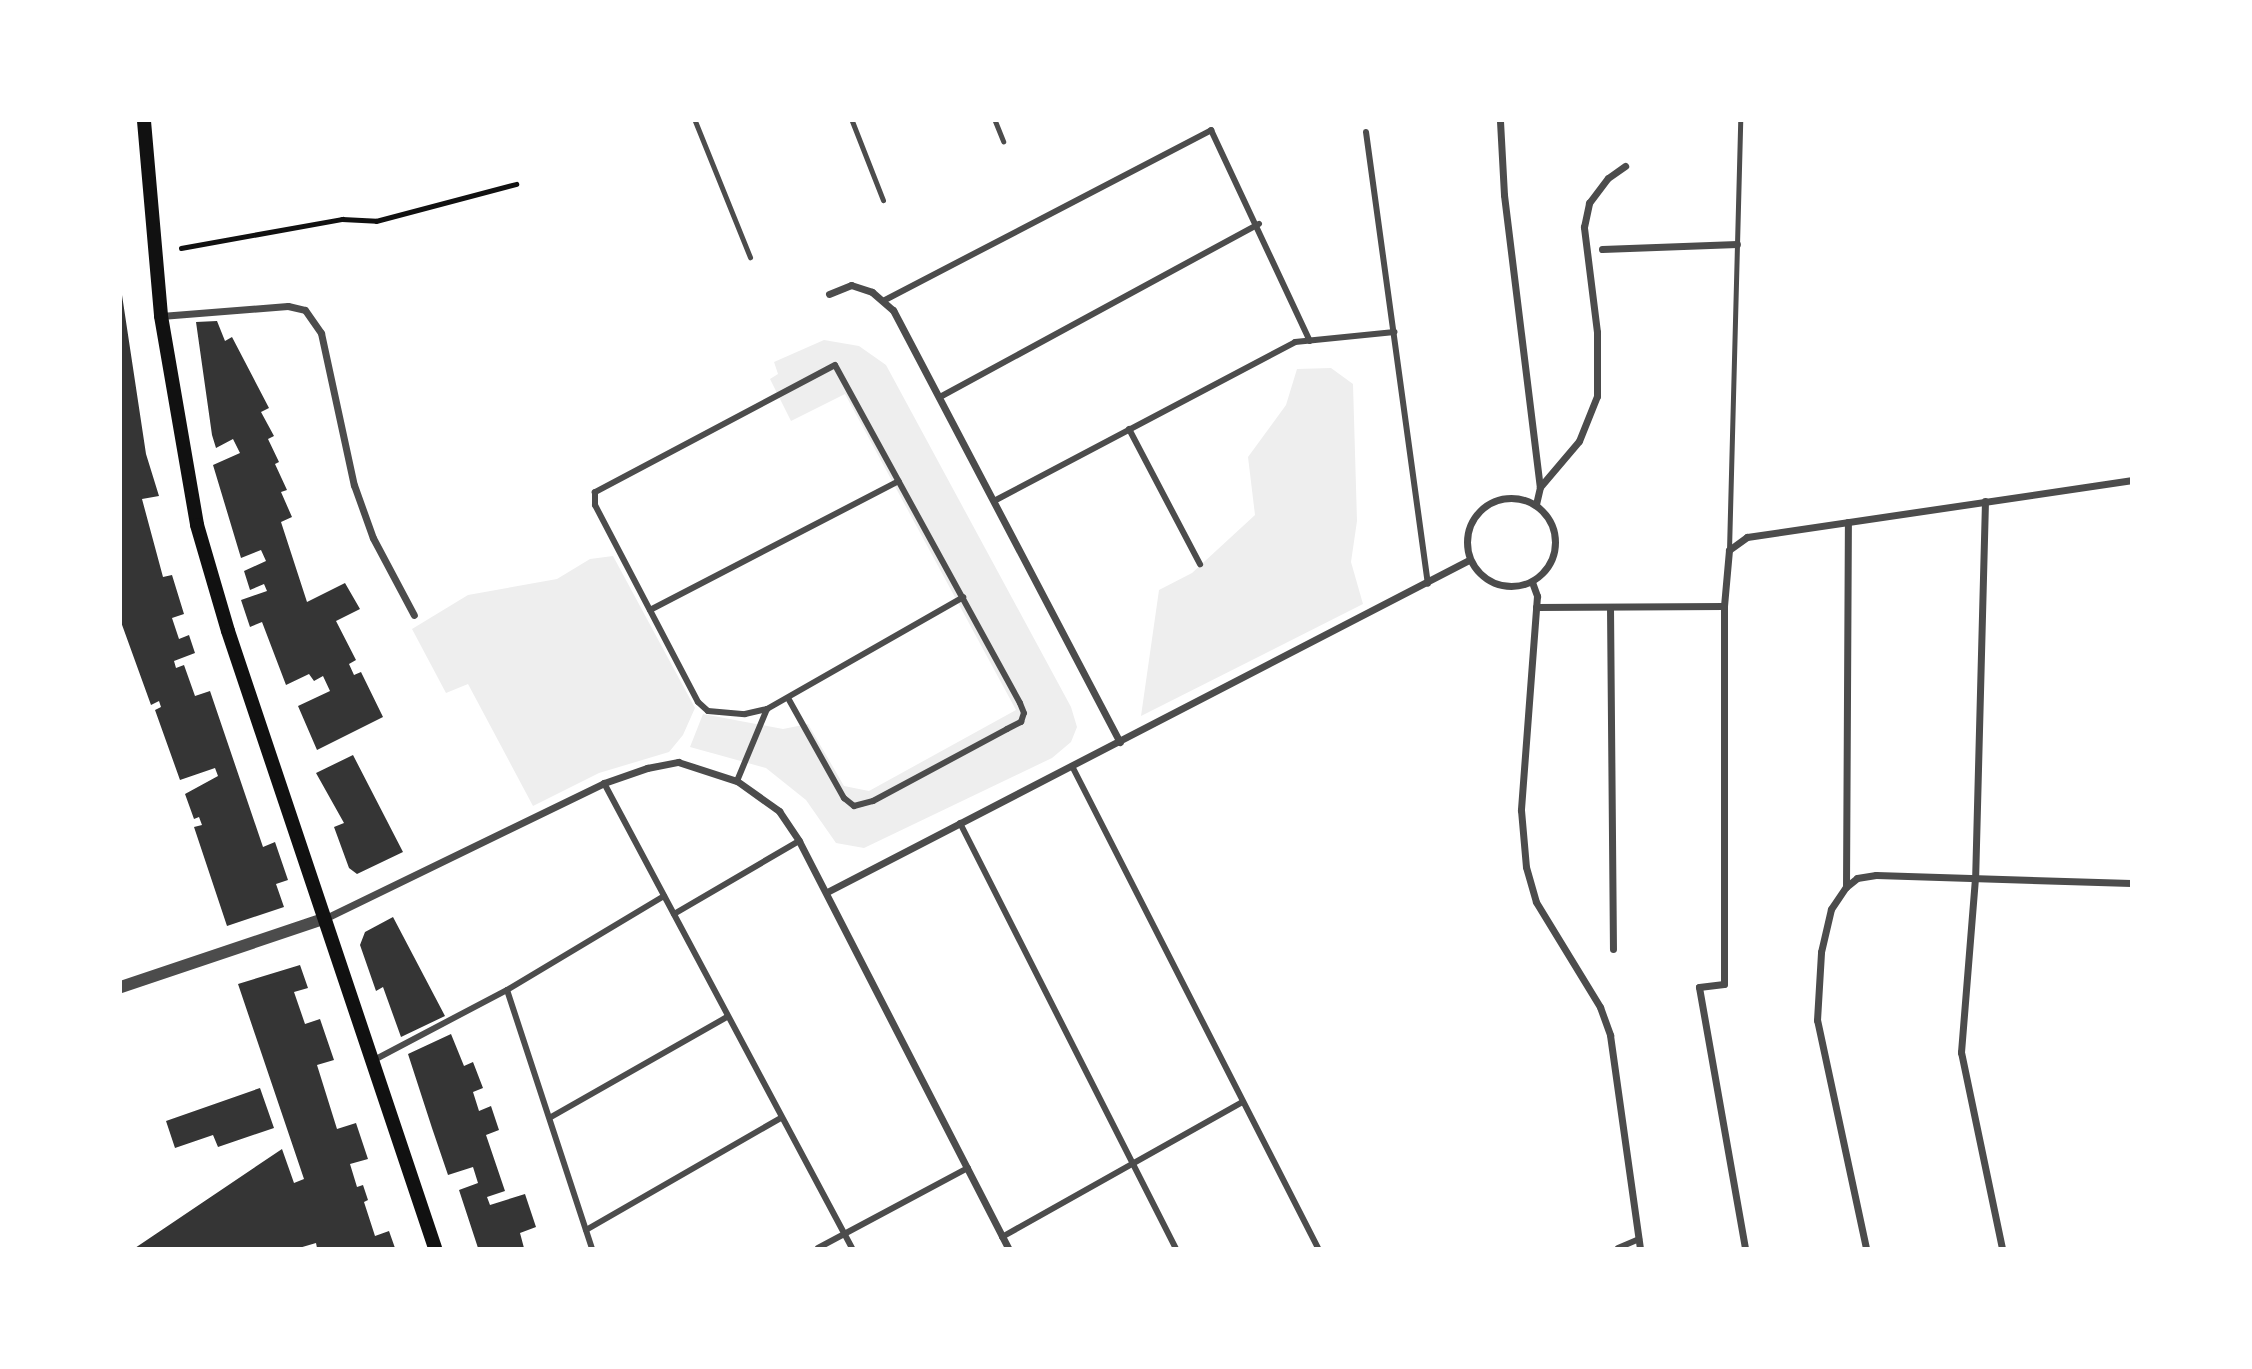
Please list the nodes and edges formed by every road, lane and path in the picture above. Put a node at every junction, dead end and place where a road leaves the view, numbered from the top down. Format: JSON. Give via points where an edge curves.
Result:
{"nodes":[{"id":1,"x":144,"y":121,"type":"edge"},
{"id":2,"x":695,"y":121,"type":"edge"},
{"id":3,"x":852,"y":121,"type":"edge"},
{"id":4,"x":995,"y":121,"type":"edge"},
{"id":5,"x":1500,"y":121,"type":"edge"},
{"id":6,"x":1740,"y":121,"type":"edge"},
{"id":7,"x":1366,"y":132,"type":"dead end"},
{"id":8,"x":1003,"y":141,"type":"dead end"},
{"id":9,"x":1625,"y":166,"type":"dead end"},
{"id":10,"x":516,"y":184,"type":"dead end"},
{"id":11,"x":883,"y":200,"type":"dead end"},
{"id":12,"x":1259,"y":225,"type":"junction"},
{"id":13,"x":1737,"y":244,"type":"junction"},
{"id":14,"x":181,"y":248,"type":"dead end"},
{"id":15,"x":1602,"y":248,"type":"dead end"},
{"id":16,"x":750,"y":257,"type":"dead end"},
{"id":17,"x":829,"y":294,"type":"dead end"},
{"id":18,"x":885,"y":300,"type":"junction"},
{"id":19,"x":161,"y":316,"type":"junction"},
{"id":20,"x":1394,"y":332,"type":"junction"},
{"id":21,"x":1310,"y":341,"type":"junction"},
{"id":22,"x":940,"y":397,"type":"junction"},
{"id":23,"x":1129,"y":429,"type":"junction"},
{"id":24,"x":2131,"y":480,"type":"edge"},
{"id":25,"x":899,"y":481,"type":"junction"},
{"id":26,"x":1540,"y":487,"type":"junction"},
{"id":27,"x":994,"y":501,"type":"junction"},
{"id":28,"x":1985,"y":501,"type":"junction"},
{"id":29,"x":1536,"y":505,"type":"junction"},
{"id":30,"x":1848,"y":522,"type":"junction"},
{"id":31,"x":1729,"y":550,"type":"junction"},
{"id":32,"x":1469,"y":560,"type":"junction"},
{"id":33,"x":1200,"y":564,"type":"dead end"},
{"id":34,"x":1532,"y":582,"type":"junction"},
{"id":35,"x":1428,"y":584,"type":"junction"},
{"id":36,"x":963,"y":597,"type":"junction"},
{"id":37,"x":1724,"y":606,"type":"junction"},
{"id":38,"x":1536,"y":607,"type":"junction"},
{"id":39,"x":1610,"y":607,"type":"junction"},
{"id":40,"x":650,"y":610,"type":"junction"},
{"id":41,"x":414,"y":615,"type":"dead end"},
{"id":42,"x":788,"y":698,"type":"junction"},
{"id":43,"x":767,"y":709,"type":"junction"},
{"id":44,"x":1120,"y":742,"type":"junction"},
{"id":45,"x":1072,"y":766,"type":"junction"},
{"id":46,"x":737,"y":781,"type":"junction"},
{"id":47,"x":604,"y":783,"type":"junction"},
{"id":48,"x":960,"y":822,"type":"junction"},
{"id":49,"x":799,"y":841,"type":"junction"},
{"id":50,"x":1975,"y":878,"type":"junction"},
{"id":51,"x":2131,"y":883,"type":"edge"},
{"id":52,"x":1846,"y":887,"type":"junction"},
{"id":53,"x":827,"y":892,"type":"junction"},
{"id":54,"x":664,"y":896,"type":"junction"},
{"id":55,"x":674,"y":914,"type":"junction"},
{"id":56,"x":326,"y":918,"type":"junction"},
{"id":57,"x":1613,"y":949,"type":"dead end"},
{"id":58,"x":121,"y":987,"type":"edge"},
{"id":59,"x":507,"y":990,"type":"junction"},
{"id":60,"x":727,"y":1017,"type":"junction"},
{"id":61,"x":374,"y":1060,"type":"junction"},
{"id":62,"x":1243,"y":1102,"type":"junction"},
{"id":63,"x":551,"y":1117,"type":"junction"},
{"id":64,"x":781,"y":1118,"type":"junction"},
{"id":65,"x":1135,"y":1163,"type":"junction"},
{"id":66,"x":968,"y":1168,"type":"junction"},
{"id":67,"x":586,"y":1230,"type":"junction"},
{"id":68,"x":844,"y":1234,"type":"junction"},
{"id":69,"x":1002,"y":1237,"type":"junction"},
{"id":70,"x":1639,"y":1239,"type":"junction"},
{"id":71,"x":435,"y":1248,"type":"edge"},
{"id":72,"x":592,"y":1248,"type":"edge"},
{"id":73,"x":818,"y":1248,"type":"edge"},
{"id":74,"x":852,"y":1248,"type":"edge"},
{"id":75,"x":1008,"y":1248,"type":"edge"},
{"id":76,"x":1176,"y":1248,"type":"edge"},
{"id":77,"x":1318,"y":1248,"type":"edge"},
{"id":78,"x":1618,"y":1248,"type":"edge"},
{"id":79,"x":1640,"y":1248,"type":"edge"},
{"id":80,"x":1745,"y":1248,"type":"edge"},
{"id":81,"x":1866,"y":1248,"type":"edge"},
{"id":82,"x":2002,"y":1248,"type":"edge"}],
"edges":[{"from":1,"to":19,"type":"main road"},
{"from":2,"to":16,"type":"lane"},
{"from":3,"to":11,"type":"lane"},
{"from":4,"to":8,"type":"lane"},
{"from":5,"to":26,"type":"street","via":[[1504,195]]},
{"from":6,"to":13,"type":"lane"},
{"from":7,"to":20,"type":"street"},
{"from":9,"to":26,"type":"street","via":[[1608,178],[1588,203],[1584,227],[1597,332],[1597,396],[1579,441]]},
{"from":10,"to":14,"type":"path","via":[[376,221],[342,219]]},
{"from":12,"to":18,"type":"street","via":[[1211,130]]},
{"from":12,"to":21,"type":"street"},
{"from":12,"to":22,"type":"street"},
{"from":13,"to":15,"type":"street"},
{"from":13,"to":31,"type":"lane"},
{"from":17,"to":18,"type":"street","via":[[851,285]]},
{"from":18,"to":22,"type":"street"},
{"from":19,"to":41,"type":"street","via":[[288,306],[305,310],[321,332],[342,436],[368,525]]},
{"from":19,"to":56,"type":"main road","via":[[197,525],[228,631]]},
{"from":20,"to":21,"type":"street"},
{"from":20,"to":35,"type":"street"},
{"from":21,"to":23,"type":"street","via":[[1295,342]]},
{"from":22,"to":27,"type":"street"},
{"from":23,"to":27,"type":"street"},
{"from":23,"to":33,"type":"street"},
{"from":24,"to":28,"type":"street"},
{"from":25,"to":36,"type":"street"},
{"from":25,"to":40,"type":"street"},
{"from":25,"to":40,"type":"street","via":[[835,365],[823,371],[595,492],[595,505]]},
{"from":26,"to":29,"type":"street"},
{"from":27,"to":44,"type":"street"},
{"from":28,"to":30,"type":"street"},
{"from":28,"to":50,"type":"street"},
{"from":29,"to":32,"type":"street","via":[[1501,498],[1487,504],[1468,528]]},
{"from":29,"to":34,"type":"street","via":[[1553,527],[1556,543],[1545,572]]},
{"from":30,"to":31,"type":"street","via":[[1747,537]]},
{"from":30,"to":52,"type":"street"},
{"from":31,"to":37,"type":"street"},
{"from":32,"to":34,"type":"street","via":[[1493,583],[1517,587]]},
{"from":32,"to":35,"type":"street"},
{"from":34,"to":38,"type":"street"},
{"from":35,"to":44,"type":"street"},
{"from":36,"to":42,"type":"street"},
{"from":36,"to":42,"type":"street","via":[[1020,703],[1021,722],[873,801],[853,806],[844,798]]},
{"from":37,"to":39,"type":"street"},
{"from":37,"to":80,"type":"street","via":[[1724,984],[1699,987]]},
{"from":38,"to":39,"type":"street"},
{"from":38,"to":70,"type":"street","via":[[1521,810],[1526,867],[1536,902],[1600,1007],[1610,1035]]},
{"from":39,"to":57,"type":"street"},
{"from":40,"to":43,"type":"street","via":[[698,702],[709,711],[745,714]]},
{"from":42,"to":43,"type":"street"},
{"from":43,"to":46,"type":"street"},
{"from":44,"to":45,"type":"street"},
{"from":45,"to":48,"type":"street"},
{"from":45,"to":62,"type":"street"},
{"from":46,"to":47,"type":"street","via":[[678,762]]},
{"from":46,"to":49,"type":"street","via":[[779,811]]},
{"from":47,"to":54,"type":"street"},
{"from":47,"to":56,"type":"street"},
{"from":48,"to":53,"type":"street"},
{"from":48,"to":65,"type":"street"},
{"from":49,"to":53,"type":"street"},
{"from":49,"to":55,"type":"street"},
{"from":50,"to":51,"type":"street"},
{"from":50,"to":52,"type":"street","via":[[1876,876],[1857,878]]},
{"from":50,"to":82,"type":"street","via":[[1961,1052]]},
{"from":52,"to":81,"type":"street","via":[[1831,909],[1821,952],[1817,1020]]},
{"from":53,"to":66,"type":"street"},
{"from":54,"to":55,"type":"street"},
{"from":54,"to":59,"type":"street"},
{"from":55,"to":60,"type":"street"},
{"from":56,"to":58,"type":"street"},
{"from":56,"to":61,"type":"main road"},
{"from":59,"to":61,"type":"street"},
{"from":59,"to":63,"type":"street"},
{"from":60,"to":63,"type":"street"},
{"from":60,"to":64,"type":"street"},
{"from":61,"to":71,"type":"main road"},
{"from":62,"to":65,"type":"street"},
{"from":62,"to":77,"type":"street"},
{"from":63,"to":67,"type":"street"},
{"from":64,"to":67,"type":"street"},
{"from":64,"to":68,"type":"street"},
{"from":65,"to":69,"type":"street"},
{"from":65,"to":76,"type":"street"},
{"from":66,"to":68,"type":"street"},
{"from":66,"to":69,"type":"street"},
{"from":67,"to":72,"type":"street"},
{"from":68,"to":73,"type":"street"},
{"from":68,"to":74,"type":"street"},
{"from":69,"to":75,"type":"street"},
{"from":70,"to":78,"type":"street"},
{"from":70,"to":79,"type":"street"}]}
